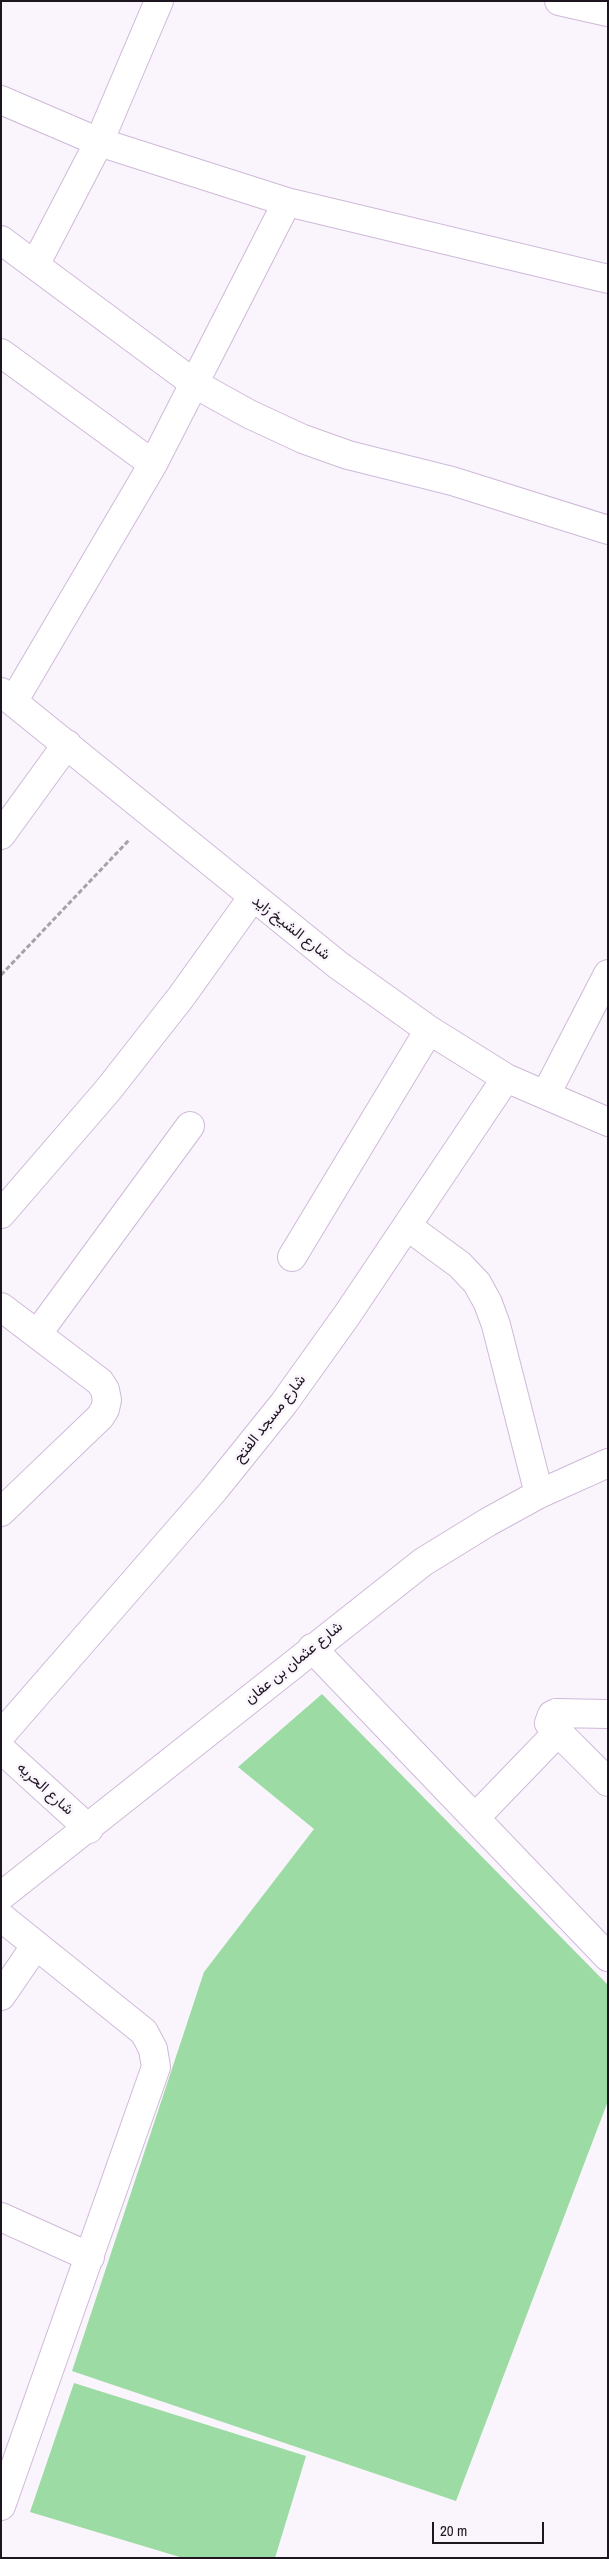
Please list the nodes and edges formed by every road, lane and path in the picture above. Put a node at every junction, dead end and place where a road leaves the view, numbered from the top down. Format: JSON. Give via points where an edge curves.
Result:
{"nodes":[{"id":1,"x":159,"y":1,"type":"edge"},
{"id":2,"x":559,"y":1,"type":"edge"},
{"id":3,"x":608,"y":12,"type":"edge"},
{"id":4,"x":1,"y":100,"type":"edge"},
{"id":5,"x":99,"y":142,"type":"junction"},
{"id":6,"x":286,"y":202,"type":"junction"},
{"id":7,"x":1,"y":240,"type":"edge"},
{"id":8,"x":34,"y":265,"type":"junction"},
{"id":9,"x":608,"y":279,"type":"edge"},
{"id":10,"x":1,"y":353,"type":"edge"},
{"id":11,"x":195,"y":384,"type":"junction"},
{"id":12,"x":153,"y":464,"type":"junction"},
{"id":13,"x":608,"y":530,"type":"edge"},
{"id":14,"x":7,"y":697,"type":"edge"},
{"id":15,"x":67,"y":744,"type":"junction"},
{"id":16,"x":152,"y":815,"type":"junction"},
{"id":17,"x":1,"y":836,"type":"edge"},
{"id":18,"x":252,"y":898,"type":"junction"},
{"id":19,"x":608,"y":974,"type":"edge"},
{"id":20,"x":1,"y":975,"type":"edge"},
{"id":21,"x":429,"y":1030,"type":"junction"},
{"id":22,"x":506,"y":1078,"type":"junction"},
{"id":23,"x":546,"y":1094,"type":"junction"},
{"id":24,"x":608,"y":1122,"type":"edge"},
{"id":25,"x":190,"y":1126,"type":"dead end"},
{"id":26,"x":1,"y":1214,"type":"edge"},
{"id":27,"x":408,"y":1226,"type":"junction"},
{"id":28,"x":292,"y":1257,"type":"dead end"},
{"id":29,"x":1,"y":1307,"type":"edge"},
{"id":30,"x":38,"y":1333,"type":"junction"},
{"id":31,"x":608,"y":1464,"type":"edge"},
{"id":32,"x":539,"y":1494,"type":"junction"},
{"id":33,"x":1,"y":1512,"type":"edge"},
{"id":34,"x":312,"y":1648,"type":"junction"},
{"id":35,"x":608,"y":1714,"type":"edge"},
{"id":36,"x":557,"y":1733,"type":"junction"},
{"id":37,"x":1,"y":1735,"type":"edge"},
{"id":38,"x":1,"y":1749,"type":"edge"},
{"id":39,"x":608,"y":1782,"type":"edge"},
{"id":40,"x":475,"y":1818,"type":"junction"},
{"id":41,"x":89,"y":1829,"type":"junction"},
{"id":42,"x":1,"y":1896,"type":"edge"},
{"id":43,"x":1,"y":1917,"type":"edge"},
{"id":44,"x":36,"y":1945,"type":"junction"},
{"id":45,"x":608,"y":1957,"type":"edge"},
{"id":46,"x":1,"y":1996,"type":"edge"},
{"id":47,"x":1,"y":2217,"type":"edge"},
{"id":48,"x":90,"y":2257,"type":"junction"},
{"id":49,"x":1,"y":2506,"type":"edge"}],
"edges":[{"from":1,"to":5,"type":"street"},
{"from":2,"to":3,"type":"street"},
{"from":4,"to":5,"type":"street"},
{"from":5,"to":6,"type":"street"},
{"from":5,"to":8,"type":"street"},
{"from":6,"to":9,"type":"street"},
{"from":6,"to":11,"type":"street"},
{"from":7,"to":8,"type":"street"},
{"from":8,"to":11,"type":"street"},
{"from":10,"to":12,"type":"street"},
{"from":11,"to":12,"type":"street"},
{"from":11,"to":13,"type":"street","via":[[249,414],[348,455],[452,481]]},
{"from":12,"to":14,"type":"street"},
{"from":14,"to":15,"type":"street","name":"شارع الشيخ زايد"},
{"from":15,"to":16,"type":"street","name":"شارع الشيخ زايد"},
{"from":15,"to":17,"type":"street"},
{"from":16,"to":18,"type":"street","name":"شارع الشيخ زايد"},
{"from":16,"to":20,"type":"path"},
{"from":18,"to":21,"type":"street","name":"شارع الشيخ زايد"},
{"from":18,"to":26,"type":"street","via":[[181,997],[108,1090]]},
{"from":19,"to":23,"type":"street"},
{"from":21,"to":22,"type":"street","name":"شارع الشيخ زايد"},
{"from":21,"to":28,"type":"street"},
{"from":22,"to":23,"type":"street","name":"شارع الشيخ زايد"},
{"from":22,"to":27,"type":"street","name":"شارع مسجد الفتح"},
{"from":23,"to":24,"type":"street","name":"شارع الشيخ زايد"},
{"from":25,"to":30,"type":"street"},
{"from":27,"to":32,"type":"street","via":[[460,1265],[477,1283],[488,1302]]},
{"from":27,"to":37,"type":"street","name":"شارع مسجد الفتح","via":[[284,1403],[214,1490]]},
{"from":29,"to":30,"type":"street"},
{"from":30,"to":33,"type":"street","via":[[100,1382],[108,1400],[100,1417]]},
{"from":31,"to":32,"type":"street","name":"شارع عثمان بن عفان"},
{"from":32,"to":34,"type":"street","name":"شارع عثمان بن عفان","via":[[423,1562]]},
{"from":34,"to":40,"type":"street"},
{"from":34,"to":41,"type":"street","name":"شارع عثمان بن عفان"},
{"from":35,"to":36,"type":"street","via":[[556,1713],[549,1723]]},
{"from":36,"to":39,"type":"street"},
{"from":36,"to":40,"type":"street"},
{"from":38,"to":41,"type":"street","name":"شارع الحريه"},
{"from":40,"to":45,"type":"street"},
{"from":41,"to":42,"type":"street","name":"شارع عثمان بن عفان"},
{"from":43,"to":44,"type":"street"},
{"from":44,"to":46,"type":"street"},
{"from":44,"to":48,"type":"street","via":[[144,2032],[154,2049],[156,2067],[151,2086]]},
{"from":47,"to":48,"type":"street"},
{"from":48,"to":49,"type":"street"}]}
